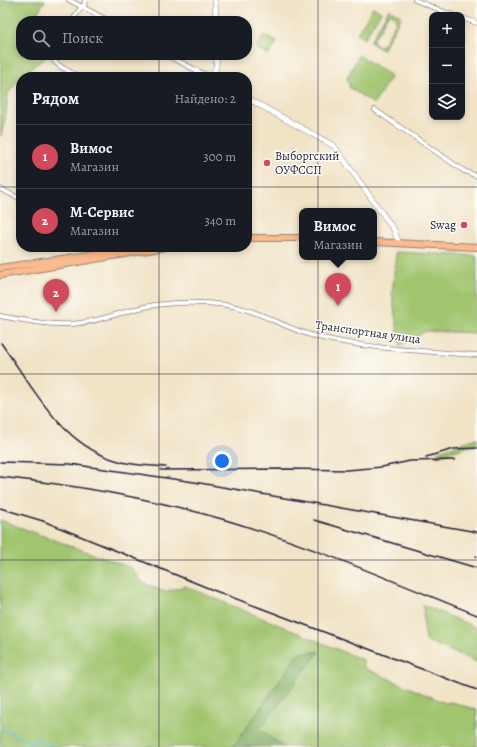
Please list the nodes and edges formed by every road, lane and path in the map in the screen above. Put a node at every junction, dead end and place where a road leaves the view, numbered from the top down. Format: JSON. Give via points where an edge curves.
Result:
{"nodes":[{"id":1,"x":69,"y":0,"type":"edge"},
{"id":2,"x":85,"y":0,"type":"edge"},
{"id":3,"x":215,"y":0,"type":"edge"},
{"id":4,"x":415,"y":0,"type":"edge"},
{"id":5,"x":83,"y":6,"type":"junction"},
{"id":6,"x":445,"y":12,"type":"edge"},
{"id":7,"x":76,"y":16,"type":"edge"},
{"id":8,"x":100,"y":16,"type":"edge"},
{"id":9,"x":216,"y":16,"type":"edge"},
{"id":10,"x":465,"y":19,"type":"edge"},
{"id":11,"x":477,"y":23,"type":"edge"},
{"id":12,"x":56,"y":60,"type":"edge"},
{"id":13,"x":175,"y":60,"type":"edge"},
{"id":14,"x":217,"y":60,"type":"edge"},
{"id":15,"x":73,"y":72,"type":"edge"},
{"id":16,"x":197,"y":72,"type":"edge"},
{"id":17,"x":213,"y":72,"type":"edge"},
{"id":18,"x":252,"y":101,"type":"edge"},
{"id":19,"x":375,"y":110,"type":"dead end"},
{"id":20,"x":477,"y":176,"type":"edge"},
{"id":21,"x":0,"y":189,"type":"edge"},
{"id":22,"x":16,"y":197,"type":"edge"},
{"id":23,"x":252,"y":238,"type":"edge"},
{"id":24,"x":299,"y":238,"type":"edge"},
{"id":25,"x":377,"y":242,"type":"edge"},
{"id":26,"x":399,"y":243,"type":"junction"},
{"id":27,"x":477,"y":247,"type":"edge"},
{"id":28,"x":113,"y":252,"type":"edge"},
{"id":29,"x":0,"y":268,"type":"edge"},
{"id":30,"x":0,"y":275,"type":"edge"},
{"id":31,"x":0,"y":316,"type":"edge"},
{"id":32,"x":477,"y":355,"type":"edge"}],
"edges":[{"from":1,"to":5,"type":"street"},
{"from":2,"to":5,"type":"street"},
{"from":3,"to":9,"type":"street"},
{"from":4,"to":6,"type":"street"},
{"from":5,"to":7,"type":"street"},
{"from":5,"to":8,"type":"street"},
{"from":10,"to":11,"type":"street"},
{"from":12,"to":15,"type":"street"},
{"from":13,"to":16,"type":"street"},
{"from":14,"to":17,"type":"street"},
{"from":18,"to":26,"type":"street","via":[[334,146],[394,230]]},
{"from":19,"to":20,"type":"street","via":[[464,171]]},
{"from":21,"to":22,"type":"street"},
{"from":23,"to":24,"type":"main road"},
{"from":25,"to":26,"type":"main road"},
{"from":26,"to":27,"type":"main road"},
{"from":28,"to":29,"type":"main road"},
{"from":28,"to":30,"type":"main road"},
{"from":31,"to":32,"type":"street","name":"Транспортная улица","via":[[70,324],[154,305],[227,305],[252,311],[317,337],[396,349]]}]}
